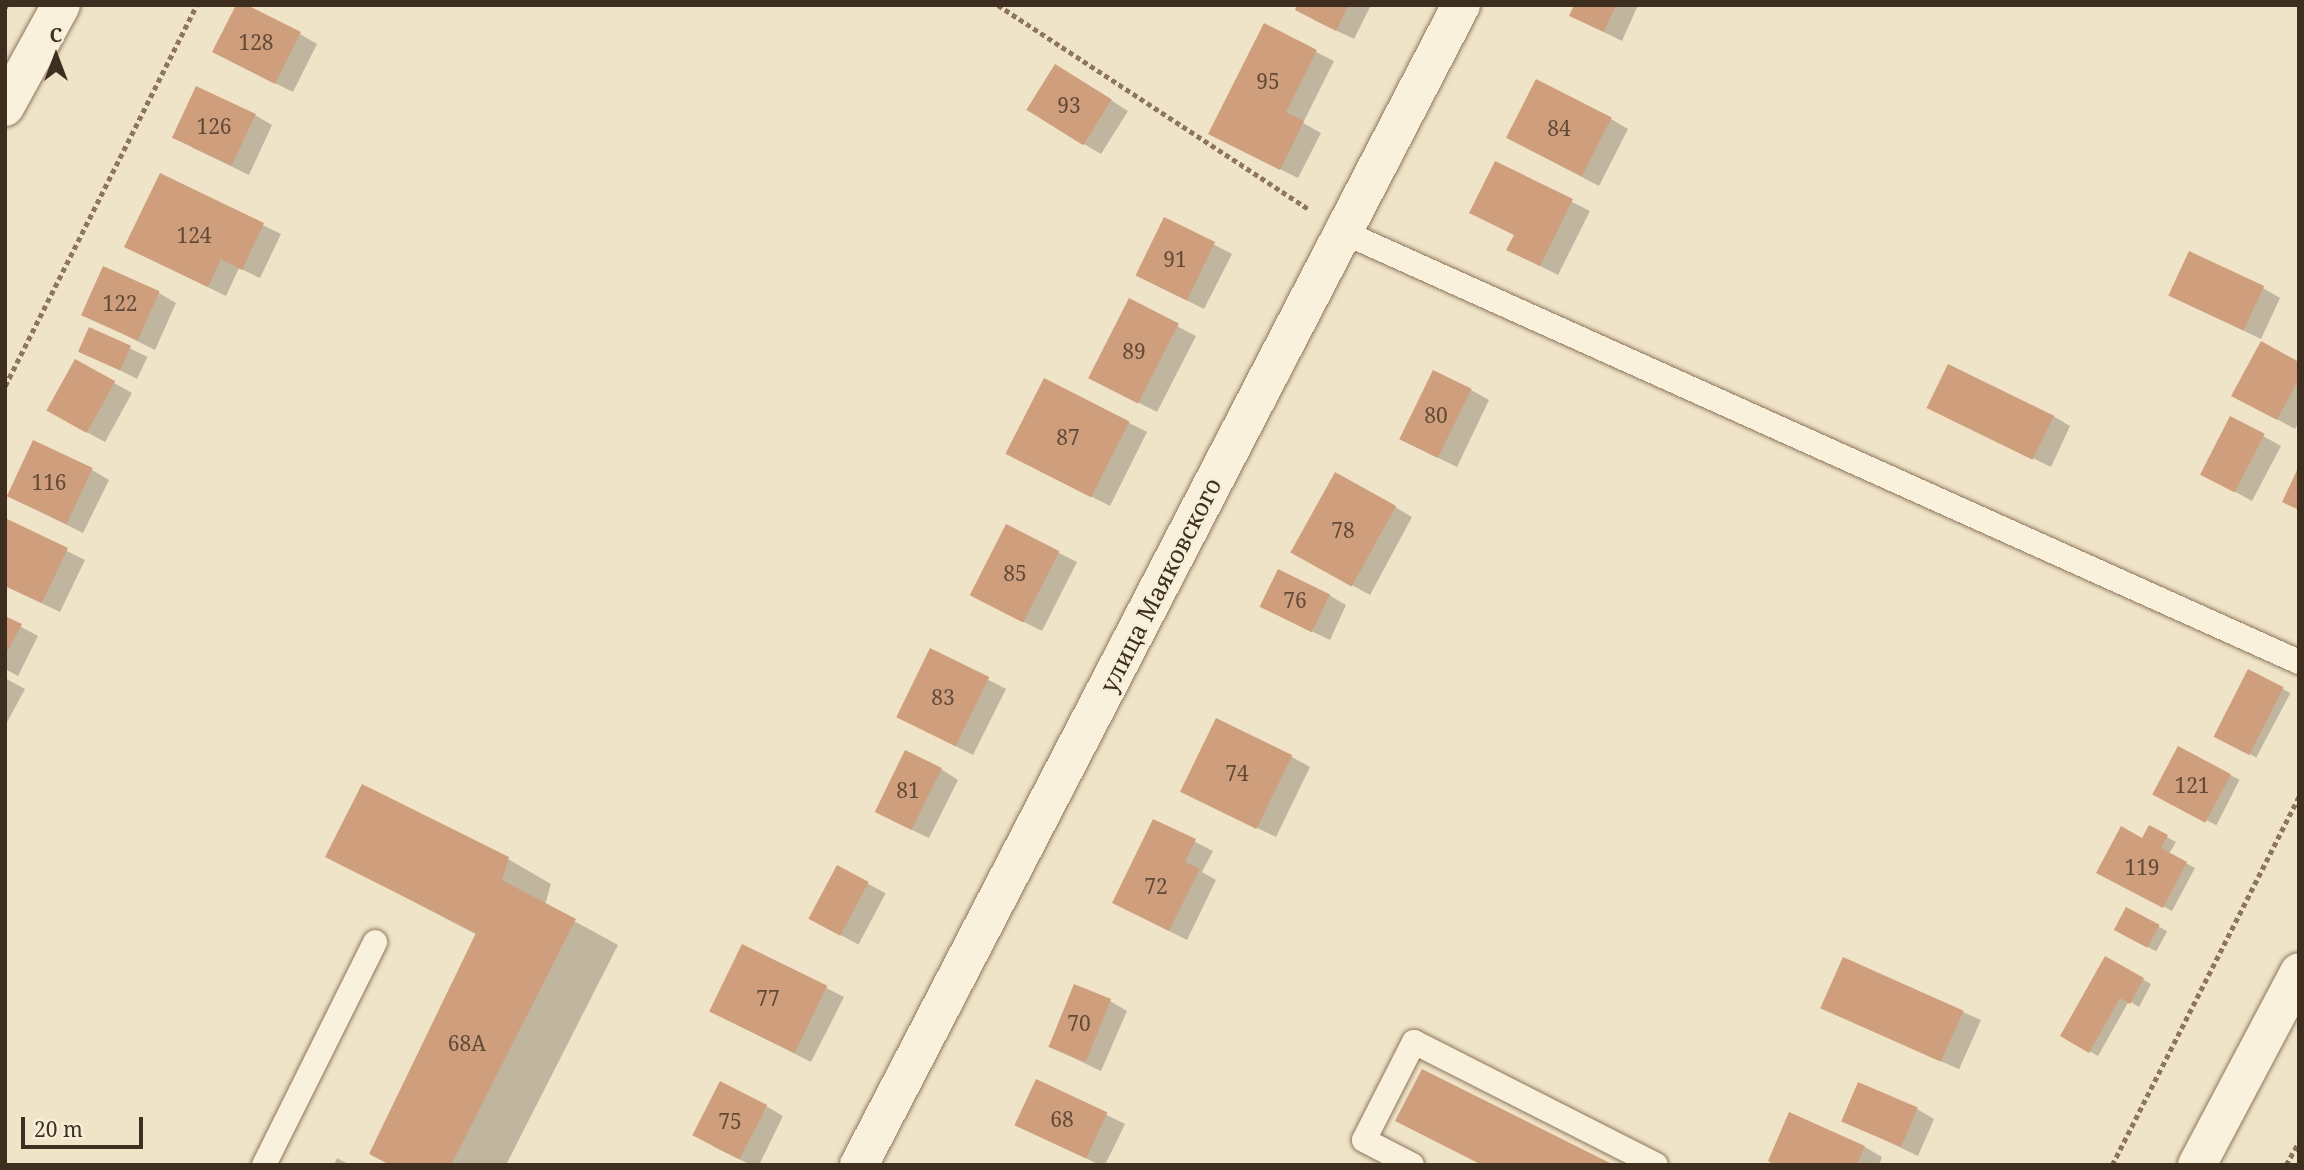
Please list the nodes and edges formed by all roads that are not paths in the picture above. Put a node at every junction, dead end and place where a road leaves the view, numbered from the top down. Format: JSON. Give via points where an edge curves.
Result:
{"nodes":[{"id":1,"x":61,"y":5,"type":"edge"},
{"id":2,"x":1461,"y":5,"type":"edge"},
{"id":3,"x":5,"y":107,"type":"edge"},
{"id":4,"x":1343,"y":232,"type":"junction"},
{"id":5,"x":2299,"y":662,"type":"edge"},
{"id":6,"x":375,"y":942,"type":"dead end"},
{"id":7,"x":2298,"y":975,"type":"edge"},
{"id":8,"x":264,"y":1165,"type":"edge"},
{"id":9,"x":859,"y":1165,"type":"edge"},
{"id":10,"x":1412,"y":1165,"type":"edge"},
{"id":11,"x":1656,"y":1165,"type":"edge"},
{"id":12,"x":2197,"y":1165,"type":"edge"}],
"edges":[{"from":1,"to":3,"type":"street"},
{"from":2,"to":4,"type":"street","name":"улица Маяковского"},
{"from":4,"to":5,"type":"lane"},
{"from":4,"to":9,"type":"street","name":"улица Маяковского"},
{"from":6,"to":8,"type":"lane"},
{"from":7,"to":12,"type":"street"},
{"from":10,"to":11,"type":"lane","via":[[1364,1140],[1414,1042]]}]}
